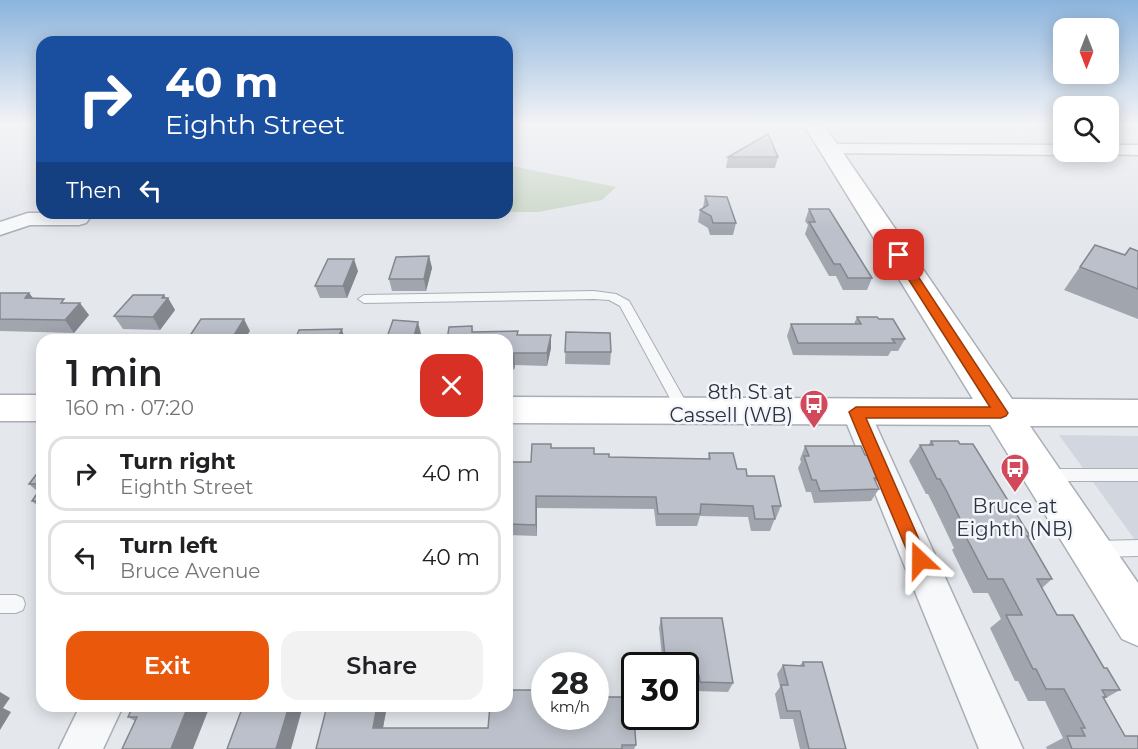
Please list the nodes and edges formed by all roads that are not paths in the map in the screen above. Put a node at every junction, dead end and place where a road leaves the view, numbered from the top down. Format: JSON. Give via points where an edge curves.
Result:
{"nodes":[{"id":1,"x":837,"y":160,"type":"edge"},
{"id":2,"x":79,"y":219,"type":"dead end"},
{"id":3,"x":0,"y":229,"type":"edge"},
{"id":4,"x":364,"y":299,"type":"dead end"},
{"id":5,"x":0,"y":408,"type":"edge"},
{"id":6,"x":36,"y":408,"type":"edge"},
{"id":7,"x":513,"y":410,"type":"edge"},
{"id":8,"x":684,"y":411,"type":"junction"},
{"id":9,"x":856,"y":412,"type":"junction"},
{"id":10,"x":1001,"y":413,"type":"junction"},
{"id":11,"x":1138,"y":413,"type":"edge"},
{"id":12,"x":1042,"y":475,"type":"junction"},
{"id":13,"x":1138,"y":475,"type":"edge"},
{"id":14,"x":1138,"y":548,"type":"edge"},
{"id":15,"x":1090,"y":549,"type":"junction"},
{"id":16,"x":1138,"y":623,"type":"edge"},
{"id":17,"x":99,"y":712,"type":"edge"},
{"id":18,"x":81,"y":749,"type":"edge"},
{"id":19,"x":1001,"y":749,"type":"edge"}],
"edges":[{"from":1,"to":10,"type":"street"},
{"from":2,"to":3,"type":"street","via":[[28,219]]},
{"from":4,"to":8,"type":"lane","via":[[612,297],[625,304]]},
{"from":5,"to":6,"type":"street"},
{"from":7,"to":8,"type":"street"},
{"from":8,"to":9,"type":"street"},
{"from":9,"to":10,"type":"street"},
{"from":9,"to":19,"type":"street"},
{"from":10,"to":11,"type":"street"},
{"from":10,"to":12,"type":"street"},
{"from":12,"to":13,"type":"lane"},
{"from":12,"to":15,"type":"street"},
{"from":14,"to":15,"type":"lane"},
{"from":15,"to":16,"type":"street"},
{"from":17,"to":18,"type":"street"}]}
